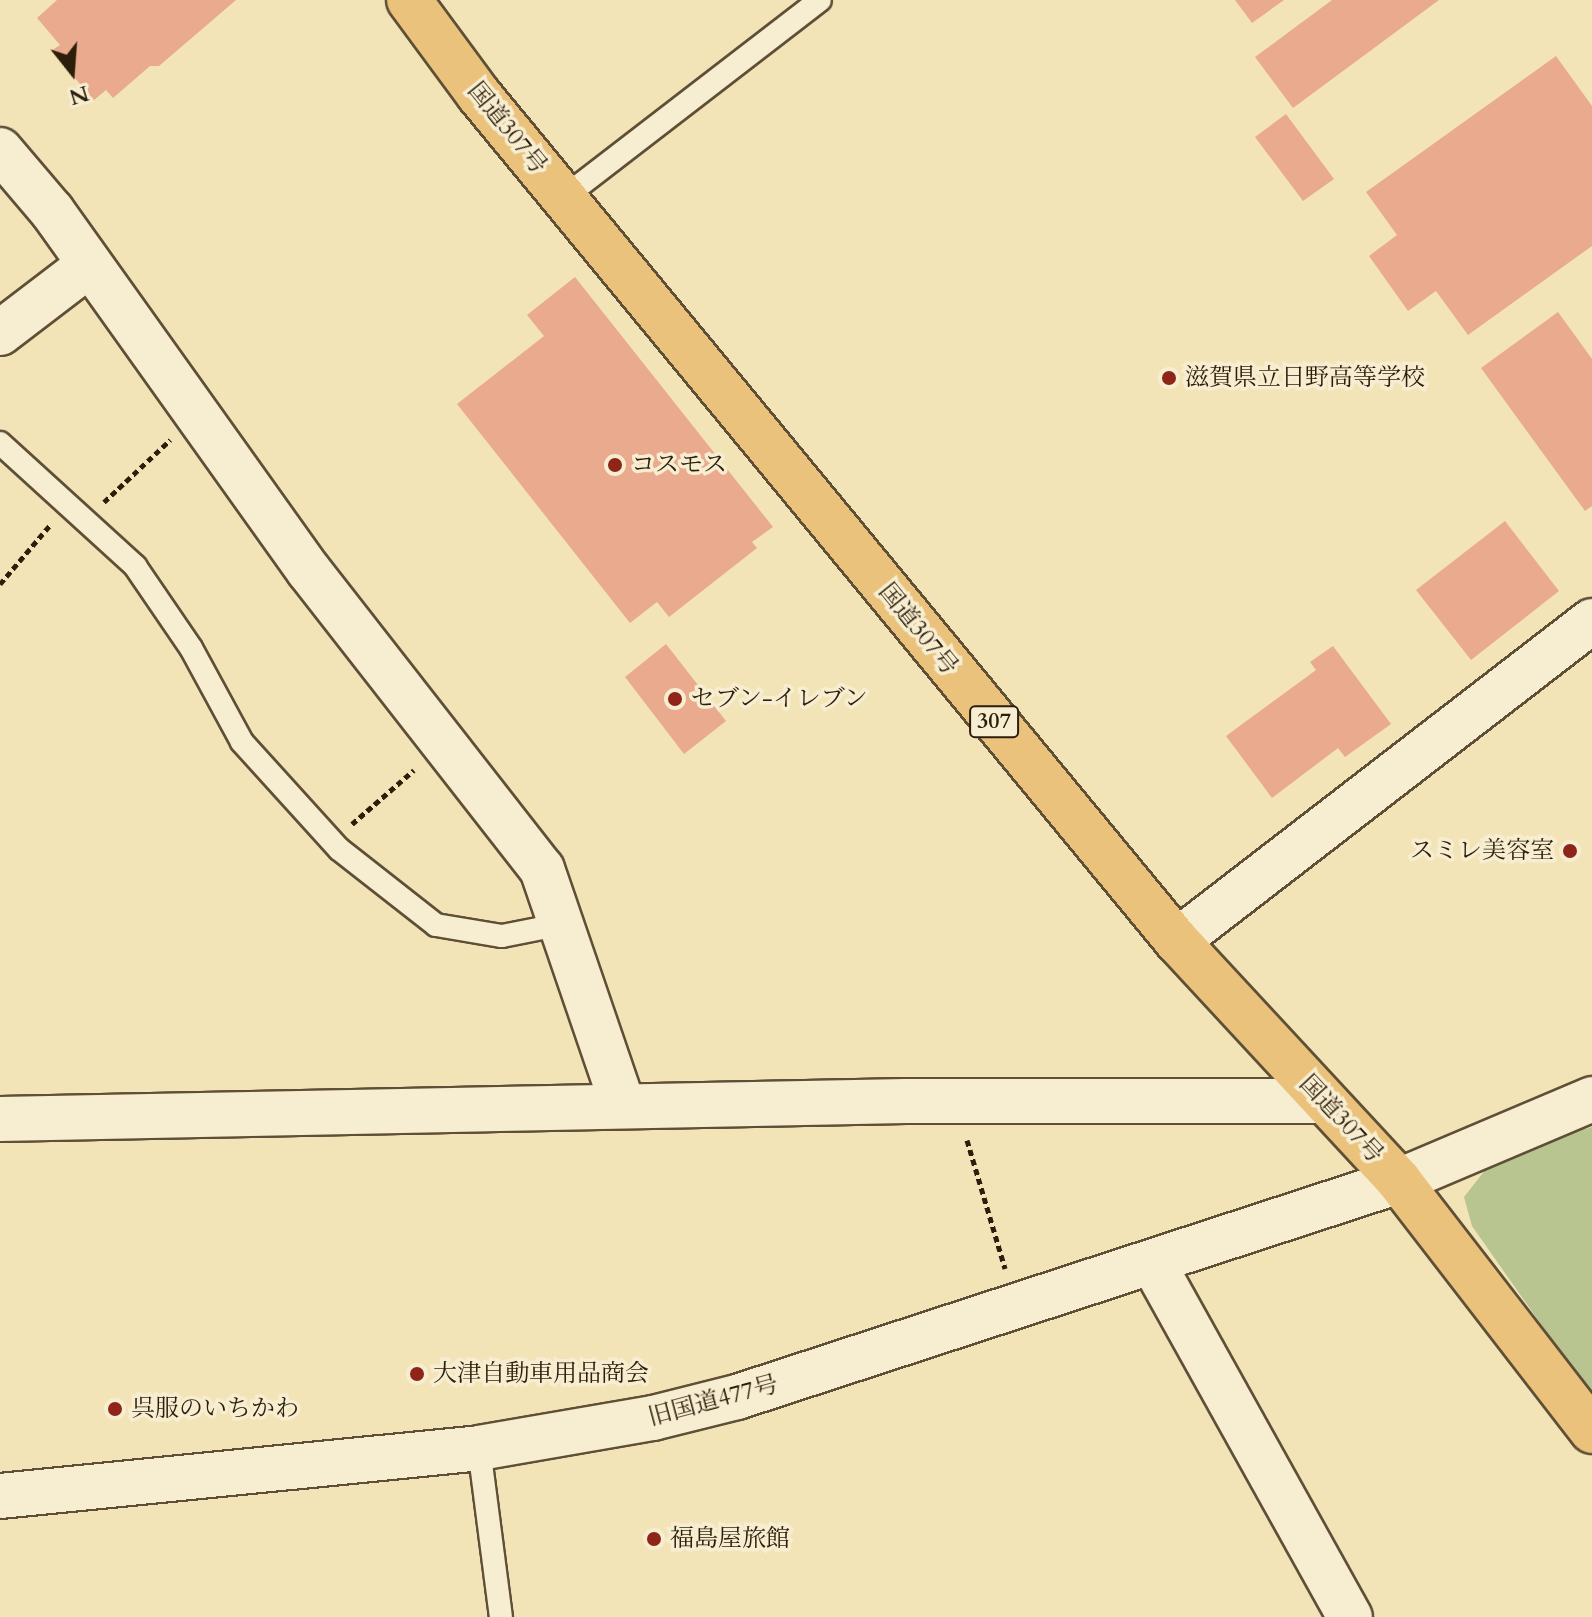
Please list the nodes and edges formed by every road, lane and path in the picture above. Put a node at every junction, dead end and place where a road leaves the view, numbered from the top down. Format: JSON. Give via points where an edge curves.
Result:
{"nodes":[{"id":1,"x":409,"y":0,"type":"edge"},
{"id":2,"x":820,"y":0,"type":"edge"},
{"id":3,"x":0,"y":150,"type":"edge"},
{"id":4,"x":563,"y":198,"type":"junction"},
{"id":5,"x":89,"y":265,"type":"junction"},
{"id":6,"x":0,"y":333,"type":"edge"},
{"id":7,"x":194,"y":417,"type":"junction"},
{"id":8,"x":0,"y":443,"type":"edge"},
{"id":9,"x":69,"y":503,"type":"junction"},
{"id":10,"x":86,"y":519,"type":"junction"},
{"id":11,"x":0,"y":584,"type":"edge"},
{"id":12,"x":1592,"y":621,"type":"edge"},
{"id":13,"x":444,"y":745,"type":"junction"},
{"id":14,"x":339,"y":849,"type":"junction"},
{"id":15,"x":563,"y":924,"type":"junction"},
{"id":16,"x":1177,"y":941,"type":"junction"},
{"id":17,"x":1592,"y":1099,"type":"edge"},
{"id":18,"x":955,"y":1101,"type":"junction"},
{"id":19,"x":1323,"y":1101,"type":"junction"},
{"id":20,"x":623,"y":1105,"type":"junction"},
{"id":21,"x":0,"y":1119,"type":"edge"},
{"id":22,"x":1399,"y":1181,"type":"junction"},
{"id":23,"x":1154,"y":1265,"type":"junction"},
{"id":24,"x":1017,"y":1308,"type":"junction"},
{"id":25,"x":1592,"y":1431,"type":"edge"},
{"id":26,"x":479,"y":1448,"type":"junction"},
{"id":27,"x":0,"y":1496,"type":"edge"},
{"id":28,"x":501,"y":1617,"type":"edge"},
{"id":29,"x":1350,"y":1617,"type":"edge"}],
"edges":[{"from":1,"to":4,"type":"highway","name":"国道307号","number":"307"},
{"from":2,"to":4,"type":"lane"},
{"from":3,"to":5,"type":"street"},
{"from":4,"to":16,"type":"highway","name":"国道307号","number":"307"},
{"from":5,"to":6,"type":"street"},
{"from":5,"to":7,"type":"street"},
{"from":7,"to":10,"type":"path"},
{"from":7,"to":13,"type":"street"},
{"from":8,"to":9,"type":"lane"},
{"from":9,"to":10,"type":"lane"},
{"from":9,"to":11,"type":"path"},
{"from":10,"to":14,"type":"lane","via":[[135,566],[191,648],[242,742]]},
{"from":12,"to":16,"type":"street"},
{"from":13,"to":14,"type":"path","via":[[362,813],[341,836]]},
{"from":13,"to":15,"type":"street","via":[[542,869]]},
{"from":14,"to":15,"type":"lane","via":[[436,925],[502,936]]},
{"from":15,"to":20,"type":"street"},
{"from":16,"to":19,"type":"highway","name":"国道307号","number":"307"},
{"from":17,"to":22,"type":"street","name":"旧国道477号"},
{"from":18,"to":19,"type":"street"},
{"from":18,"to":20,"type":"street"},
{"from":18,"to":24,"type":"path"},
{"from":19,"to":22,"type":"highway","name":"国道307号","number":"307"},
{"from":20,"to":21,"type":"street"},
{"from":22,"to":23,"type":"street","name":"旧国道477号"},
{"from":22,"to":25,"type":"highway","name":"国道307号","number":"307"},
{"from":23,"to":24,"type":"street","name":"旧国道477号"},
{"from":23,"to":29,"type":"street"},
{"from":24,"to":26,"type":"street","name":"旧国道477号","via":[[737,1397],[590,1432]]},
{"from":26,"to":27,"type":"street","name":"旧国道477号"},
{"from":26,"to":28,"type":"lane"}]}
